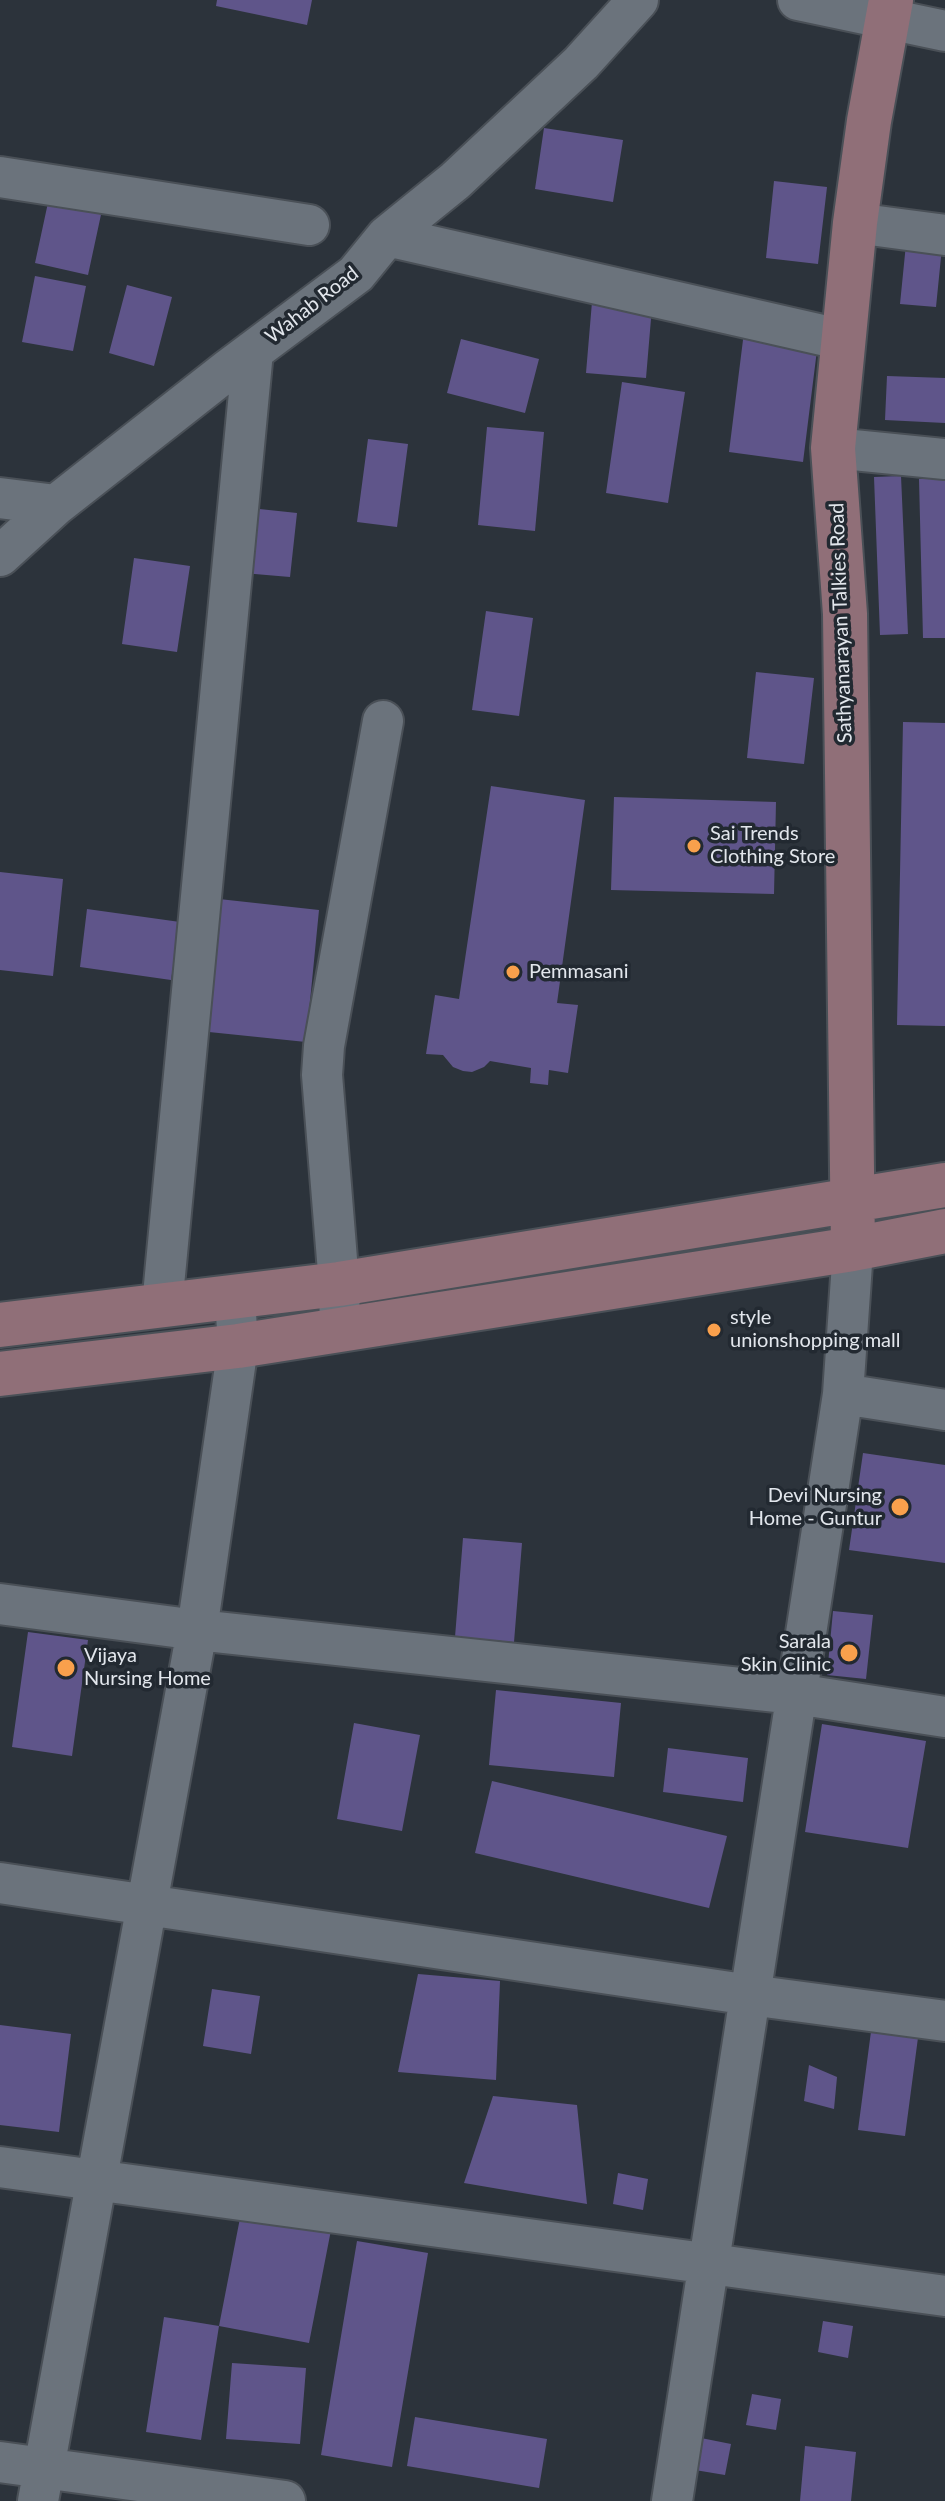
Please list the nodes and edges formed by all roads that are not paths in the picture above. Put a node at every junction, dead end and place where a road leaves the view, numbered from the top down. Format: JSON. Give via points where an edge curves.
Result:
{"nodes":[{"id":1,"x":638,"y":0,"type":"edge"},
{"id":2,"x":798,"y":0,"type":"edge"},
{"id":3,"x":889,"y":10,"type":"edge"},
{"id":4,"x":945,"y":31,"type":"edge"},
{"id":5,"x":0,"y":177,"type":"edge"},
{"id":6,"x":855,"y":223,"type":"junction"},
{"id":7,"x":309,"y":225,"type":"dead end"},
{"id":8,"x":945,"y":235,"type":"edge"},
{"id":9,"x":387,"y":236,"type":"junction"},
{"id":10,"x":844,"y":340,"type":"junction"},
{"id":11,"x":253,"y":351,"type":"junction"},
{"id":12,"x":833,"y":448,"type":"junction"},
{"id":13,"x":945,"y":459,"type":"edge"},
{"id":14,"x":0,"y":498,"type":"edge"},
{"id":15,"x":56,"y":505,"type":"junction"},
{"id":16,"x":0,"y":556,"type":"edge"},
{"id":17,"x":383,"y":721,"type":"dead end"},
{"id":18,"x":945,"y":1185,"type":"edge"},
{"id":19,"x":853,"y":1200,"type":"junction"},
{"id":20,"x":945,"y":1231,"type":"edge"},
{"id":21,"x":853,"y":1249,"type":"junction"},
{"id":22,"x":339,"y":1284,"type":"junction"},
{"id":23,"x":235,"y":1297,"type":"junction"},
{"id":24,"x":162,"y":1306,"type":"junction"},
{"id":25,"x":0,"y":1325,"type":"edge"},
{"id":26,"x":340,"y":1330,"type":"junction"},
{"id":27,"x":238,"y":1346,"type":"junction"},
{"id":28,"x":0,"y":1374,"type":"edge"},
{"id":29,"x":843,"y":1394,"type":"junction"},
{"id":30,"x":945,"y":1410,"type":"edge"},
{"id":31,"x":0,"y":1604,"type":"edge"},
{"id":32,"x":197,"y":1630,"type":"junction"},
{"id":33,"x":796,"y":1694,"type":"junction"},
{"id":34,"x":945,"y":1717,"type":"edge"},
{"id":35,"x":0,"y":1883,"type":"edge"},
{"id":36,"x":147,"y":1904,"type":"junction"},
{"id":37,"x":750,"y":1995,"type":"junction"},
{"id":38,"x":945,"y":2021,"type":"edge"},
{"id":39,"x":0,"y":2167,"type":"edge"},
{"id":40,"x":97,"y":2179,"type":"junction"},
{"id":41,"x":708,"y":2264,"type":"junction"},
{"id":42,"x":945,"y":2296,"type":"edge"},
{"id":43,"x":0,"y":2462,"type":"edge"},
{"id":44,"x":41,"y":2484,"type":"edge"},
{"id":45,"x":285,"y":2501,"type":"edge"},
{"id":46,"x":672,"y":2501,"type":"edge"}],
"edges":[{"from":1,"to":9,"type":"street","name":"Wahab Road","via":[[569,74],[455,181]]},
{"from":2,"to":3,"type":"street"},
{"from":3,"to":4,"type":"street"},
{"from":3,"to":6,"type":"main road","name":"Sathyanarayan Talkies Road"},
{"from":5,"to":7,"type":"street"},
{"from":6,"to":8,"type":"street"},
{"from":6,"to":10,"type":"main road","name":"Sathyanarayan Talkies Road"},
{"from":9,"to":10,"type":"street"},
{"from":9,"to":11,"type":"street","name":"Wahab Road","via":[[356,274]]},
{"from":10,"to":12,"type":"main road","name":"Sathyanarayan Talkies Road"},
{"from":11,"to":15,"type":"street","name":"Wahab Road"},
{"from":11,"to":24,"type":"street"},
{"from":12,"to":13,"type":"street"},
{"from":12,"to":19,"type":"main road","name":"Sathyanarayan Talkies Road","via":[[845,614]]},
{"from":14,"to":15,"type":"street"},
{"from":15,"to":16,"type":"street","name":"Wahab Road"},
{"from":17,"to":22,"type":"street","via":[[324,1046]]},
{"from":18,"to":19,"type":"main road"},
{"from":19,"to":21,"type":"main road","name":"Sathyanarayan Talkies Road"},
{"from":19,"to":22,"type":"main road"},
{"from":20,"to":21,"type":"main road"},
{"from":21,"to":26,"type":"main road"},
{"from":21,"to":29,"type":"street"},
{"from":22,"to":23,"type":"main road"},
{"from":22,"to":26,"type":"street"},
{"from":23,"to":24,"type":"main road"},
{"from":23,"to":27,"type":"street"},
{"from":24,"to":25,"type":"main road"},
{"from":26,"to":27,"type":"main road"},
{"from":27,"to":28,"type":"main road"},
{"from":27,"to":32,"type":"street"},
{"from":29,"to":30,"type":"street"},
{"from":29,"to":33,"type":"street"},
{"from":31,"to":32,"type":"street"},
{"from":32,"to":33,"type":"street"},
{"from":32,"to":36,"type":"street"},
{"from":33,"to":34,"type":"street"},
{"from":33,"to":37,"type":"street"},
{"from":35,"to":36,"type":"street"},
{"from":36,"to":37,"type":"street"},
{"from":36,"to":40,"type":"street"},
{"from":37,"to":38,"type":"street"},
{"from":37,"to":41,"type":"street"},
{"from":39,"to":40,"type":"street"},
{"from":40,"to":41,"type":"street"},
{"from":40,"to":44,"type":"street"},
{"from":41,"to":42,"type":"street"},
{"from":41,"to":46,"type":"street"},
{"from":43,"to":44,"type":"street"},
{"from":44,"to":45,"type":"street"}]}
